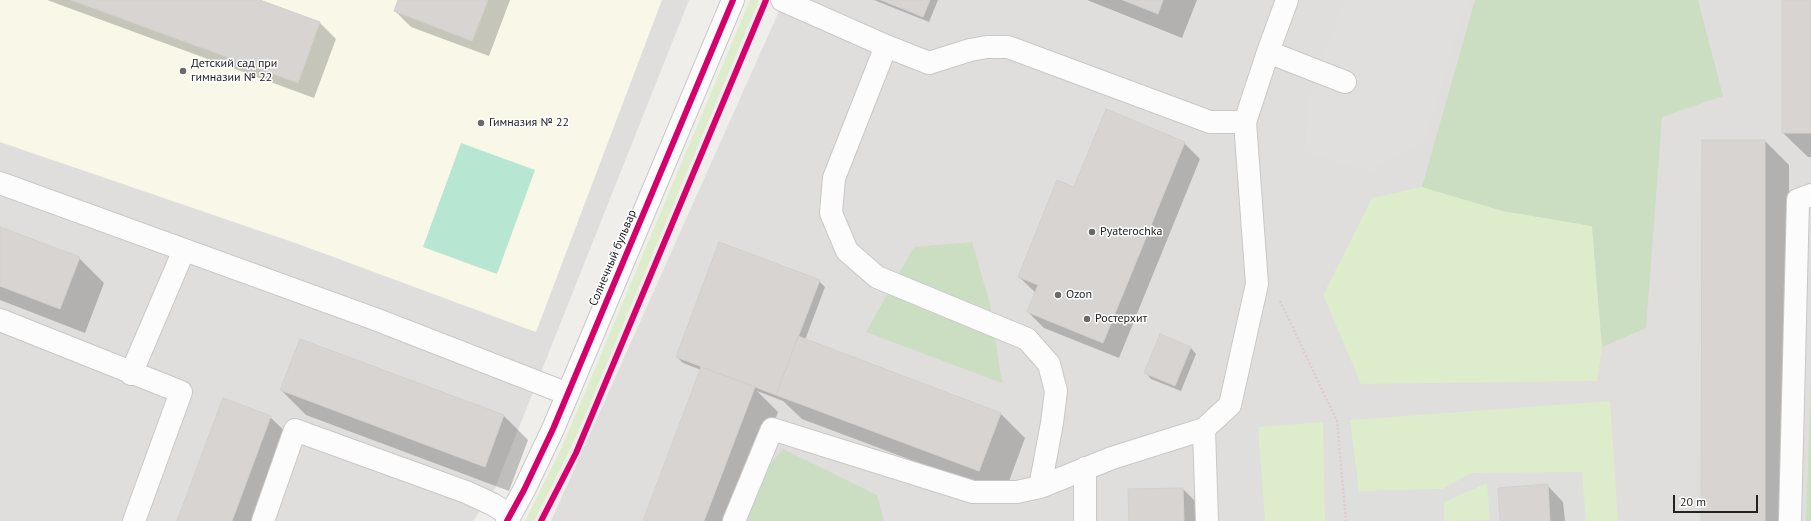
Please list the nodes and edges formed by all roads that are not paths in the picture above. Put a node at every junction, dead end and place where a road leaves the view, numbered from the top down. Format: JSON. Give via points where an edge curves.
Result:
{"nodes":[{"id":1,"x":733,"y":0,"type":"edge"},
{"id":2,"x":782,"y":0,"type":"edge"},
{"id":3,"x":1287,"y":0,"type":"edge"},
{"id":4,"x":886,"y":46,"type":"junction"},
{"id":5,"x":1268,"y":52,"type":"junction"},
{"id":6,"x":1344,"y":82,"type":"dead end"},
{"id":7,"x":1245,"y":122,"type":"junction"},
{"id":8,"x":0,"y":183,"type":"edge"},
{"id":9,"x":1811,"y":195,"type":"edge"},
{"id":10,"x":184,"y":250,"type":"junction"},
{"id":11,"x":0,"y":320,"type":"edge"},
{"id":12,"x":131,"y":374,"type":"junction"},
{"id":13,"x":568,"y":394,"type":"junction"},
{"id":14,"x":1204,"y":429,"type":"junction"},
{"id":15,"x":1085,"y":468,"type":"junction"},
{"id":16,"x":1040,"y":487,"type":"junction"},
{"id":17,"x":509,"y":518,"type":"edge"},
{"id":18,"x":134,"y":521,"type":"edge"},
{"id":19,"x":263,"y":521,"type":"edge"},
{"id":20,"x":734,"y":521,"type":"edge"},
{"id":21,"x":1085,"y":521,"type":"edge"},
{"id":22,"x":1207,"y":521,"type":"edge"},
{"id":23,"x":1790,"y":521,"type":"edge"}],
"edges":[{"from":1,"to":13,"type":"street","name":"Солнечный бульвар"},
{"from":2,"to":4,"type":"street"},
{"from":3,"to":5,"type":"street"},
{"from":4,"to":7,"type":"street","via":[[929,62],[970,50],[1008,47],[1210,122]]},
{"from":4,"to":16,"type":"street","via":[[834,178],[831,213],[847,252],[877,277],[1027,339],[1049,364],[1056,391]]},
{"from":5,"to":6,"type":"street"},
{"from":5,"to":7,"type":"street"},
{"from":7,"to":14,"type":"street","via":[[1257,284],[1230,405]]},
{"from":8,"to":10,"type":"street"},
{"from":9,"to":23,"type":"street","via":[[1798,200]]},
{"from":10,"to":12,"type":"street"},
{"from":10,"to":13,"type":"street","via":[[375,319]]},
{"from":11,"to":12,"type":"street"},
{"from":12,"to":18,"type":"street","via":[[181,392]]},
{"from":13,"to":17,"type":"street","name":"Солнечный бульвар","via":[[541,457]]},
{"from":14,"to":15,"type":"street"},
{"from":14,"to":22,"type":"street"},
{"from":15,"to":16,"type":"street"},
{"from":15,"to":21,"type":"street"},
{"from":16,"to":20,"type":"street","via":[[1017,492],[973,492],[772,429]]},
{"from":17,"to":19,"type":"street","via":[[492,504],[466,492],[295,430]]}]}
